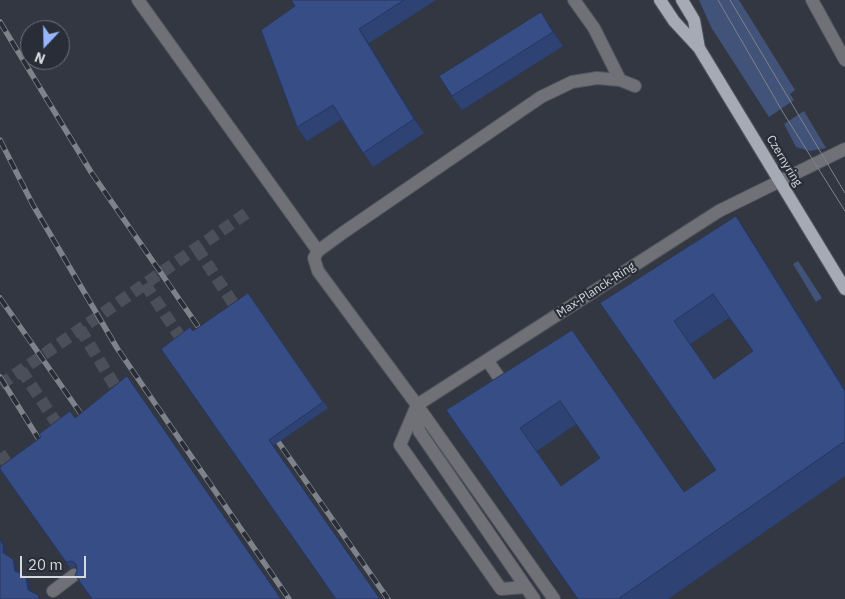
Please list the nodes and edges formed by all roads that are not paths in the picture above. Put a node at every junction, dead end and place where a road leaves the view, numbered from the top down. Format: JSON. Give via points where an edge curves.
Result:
{"nodes":[{"id":1,"x":138,"y":0,"type":"edge"},
{"id":2,"x":574,"y":0,"type":"edge"},
{"id":3,"x":660,"y":0,"type":"edge"},
{"id":4,"x":682,"y":0,"type":"edge"},
{"id":5,"x":812,"y":0,"type":"edge"},
{"id":6,"x":698,"y":48,"type":"junction"},
{"id":7,"x":845,"y":60,"type":"edge"},
{"id":8,"x":620,"y":80,"type":"junction"},
{"id":9,"x":636,"y":86,"type":"dead end"},
{"id":10,"x":845,"y":149,"type":"edge"},
{"id":11,"x":780,"y":182,"type":"junction"},
{"id":12,"x":318,"y":251,"type":"junction"},
{"id":13,"x":845,"y":289,"type":"edge"},
{"id":14,"x":487,"y":360,"type":"junction"},
{"id":15,"x":505,"y":386,"type":"edge"},
{"id":16,"x":417,"y":405,"type":"junction"},
{"id":17,"x":74,"y":575,"type":"edge"},
{"id":18,"x":526,"y":587,"type":"junction"},
{"id":19,"x":53,"y":591,"type":"dead end"},
{"id":20,"x":534,"y":599,"type":"edge"},
{"id":21,"x":554,"y":599,"type":"edge"}],
"edges":[{"from":1,"to":12,"type":"street"},
{"from":2,"to":8,"type":"street","via":[[594,28]]},
{"from":3,"to":6,"type":"main road","name":"Czernyring"},
{"from":4,"to":6,"type":"main road","name":"Czernyring","via":[[694,20]]},
{"from":5,"to":7,"type":"street"},
{"from":6,"to":11,"type":"main road","name":"Czernyring"},
{"from":8,"to":9,"type":"street"},
{"from":8,"to":12,"type":"street","via":[[597,78],[572,82],[542,97]]},
{"from":10,"to":11,"type":"street","name":"Max-Planck-Ring"},
{"from":11,"to":13,"type":"main road","name":"Czernyring"},
{"from":11,"to":14,"type":"street","name":"Max-Planck-Ring","via":[[719,212]]},
{"from":12,"to":16,"type":"street","via":[[314,258],[318,271]]},
{"from":14,"to":15,"type":"street"},
{"from":14,"to":16,"type":"street","name":"Max-Planck-Ring"},
{"from":16,"to":18,"type":"street","via":[[419,431]]},
{"from":16,"to":18,"type":"street","via":[[400,445],[501,589]]},
{"from":16,"to":21,"type":"street"},
{"from":17,"to":19,"type":"street"},
{"from":18,"to":20,"type":"street"}]}
